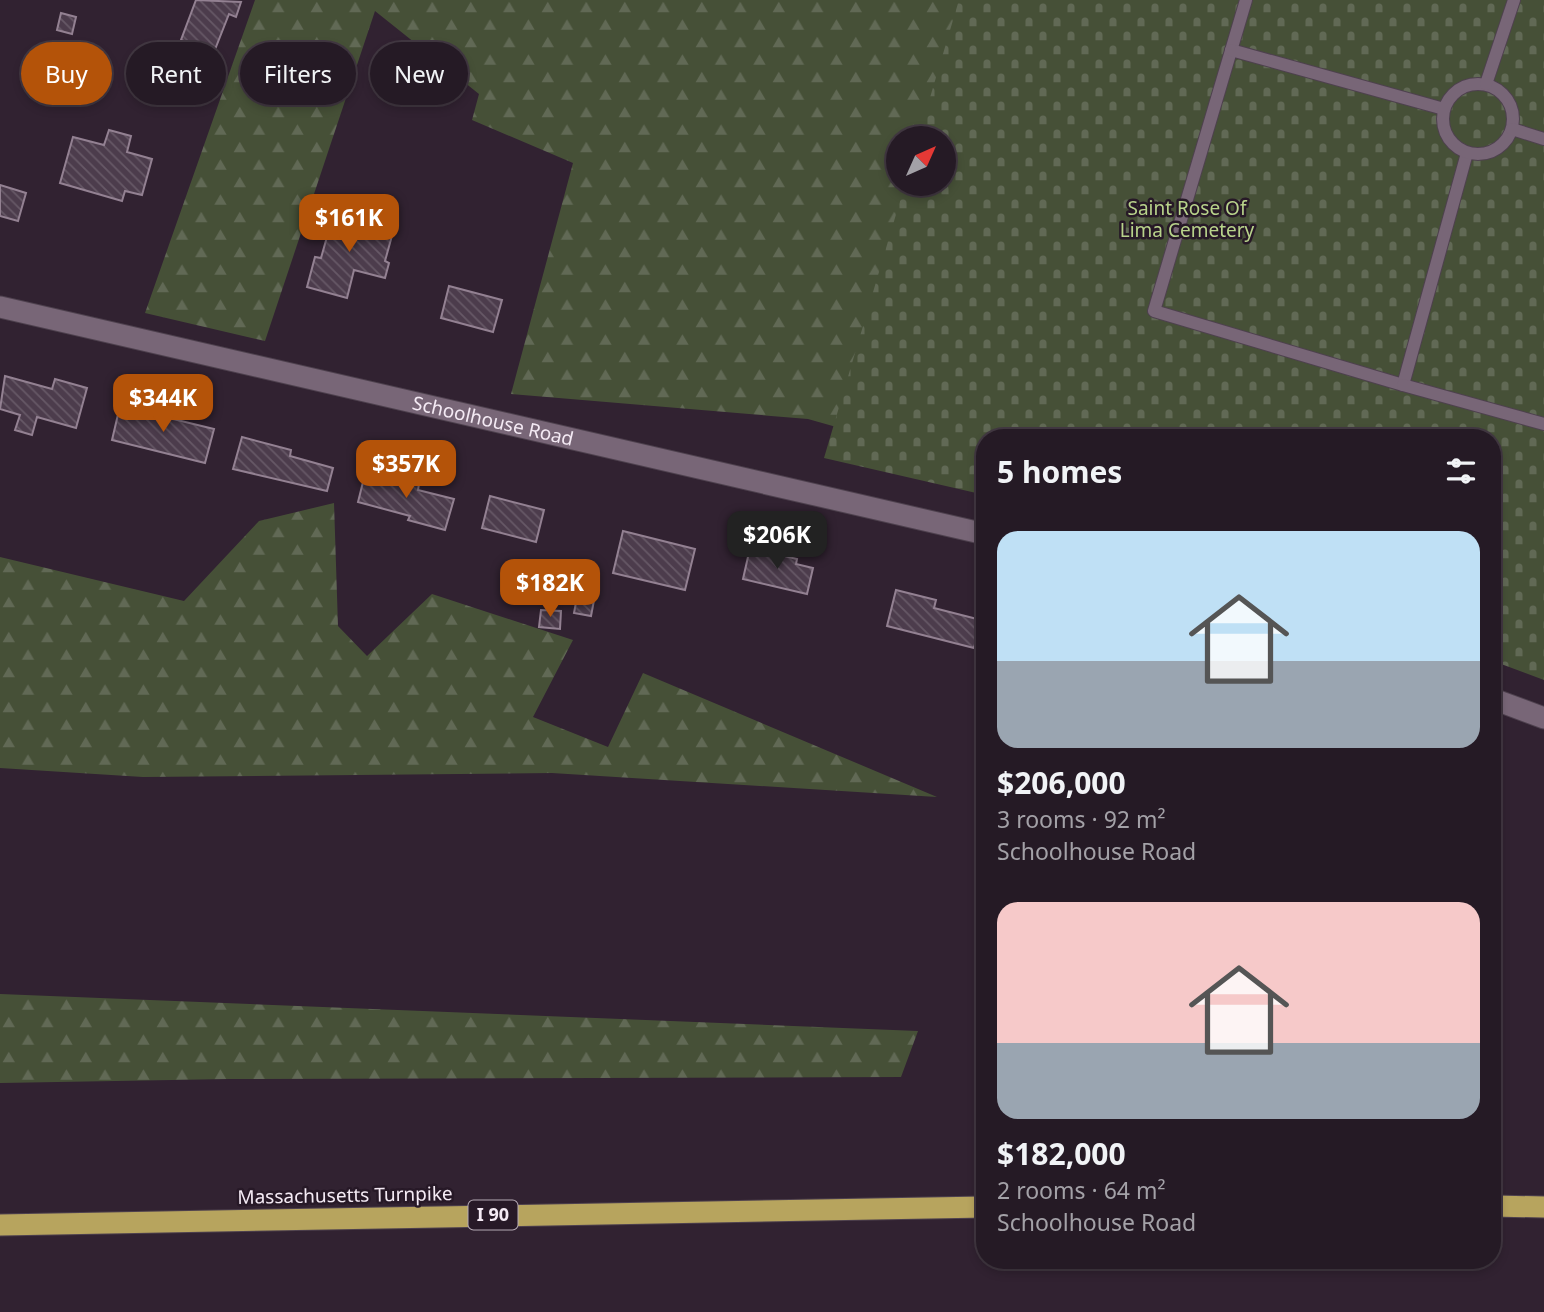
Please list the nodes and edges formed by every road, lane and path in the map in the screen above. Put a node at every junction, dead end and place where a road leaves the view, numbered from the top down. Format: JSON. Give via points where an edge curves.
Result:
{"nodes":[{"id":1,"x":1246,"y":0,"type":"edge"},
{"id":2,"x":1514,"y":0,"type":"edge"},
{"id":3,"x":1231,"y":50,"type":"junction"},
{"id":4,"x":1486,"y":84,"type":"junction"},
{"id":5,"x":1444,"y":108,"type":"junction"},
{"id":6,"x":1512,"y":129,"type":"junction"},
{"id":7,"x":1544,"y":139,"type":"edge"},
{"id":8,"x":1467,"y":153,"type":"junction"},
{"id":9,"x":0,"y":307,"type":"edge"},
{"id":10,"x":1403,"y":385,"type":"junction"},
{"id":11,"x":1544,"y":424,"type":"edge"},
{"id":12,"x":976,"y":532,"type":"edge"},
{"id":13,"x":1501,"y":702,"type":"edge"},
{"id":14,"x":1544,"y":718,"type":"edge"},
{"id":15,"x":1501,"y":1206,"type":"edge"},
{"id":16,"x":976,"y":1207,"type":"edge"},
{"id":17,"x":1544,"y":1207,"type":"edge"},
{"id":18,"x":0,"y":1224,"type":"edge"}],
"edges":[{"from":1,"to":3,"type":"lane"},
{"from":2,"to":4,"type":"lane"},
{"from":3,"to":5,"type":"lane"},
{"from":3,"to":10,"type":"lane","via":[[1154,311]]},
{"from":4,"to":5,"type":"lane","via":[[1456,91]]},
{"from":4,"to":6,"type":"lane","via":[[1505,96],[1514,117]]},
{"from":5,"to":8,"type":"lane","via":[[1444,130],[1457,148]]},
{"from":6,"to":7,"type":"lane"},
{"from":6,"to":8,"type":"lane","via":[[1490,153]]},
{"from":8,"to":10,"type":"lane"},
{"from":9,"to":12,"type":"street","name":"Schoolhouse Road"},
{"from":10,"to":11,"type":"lane"},
{"from":13,"to":14,"type":"street"},
{"from":15,"to":17,"type":"highway"},
{"from":16,"to":18,"type":"highway","name":"Massachusetts Turnpike","number":"I 90"}]}
